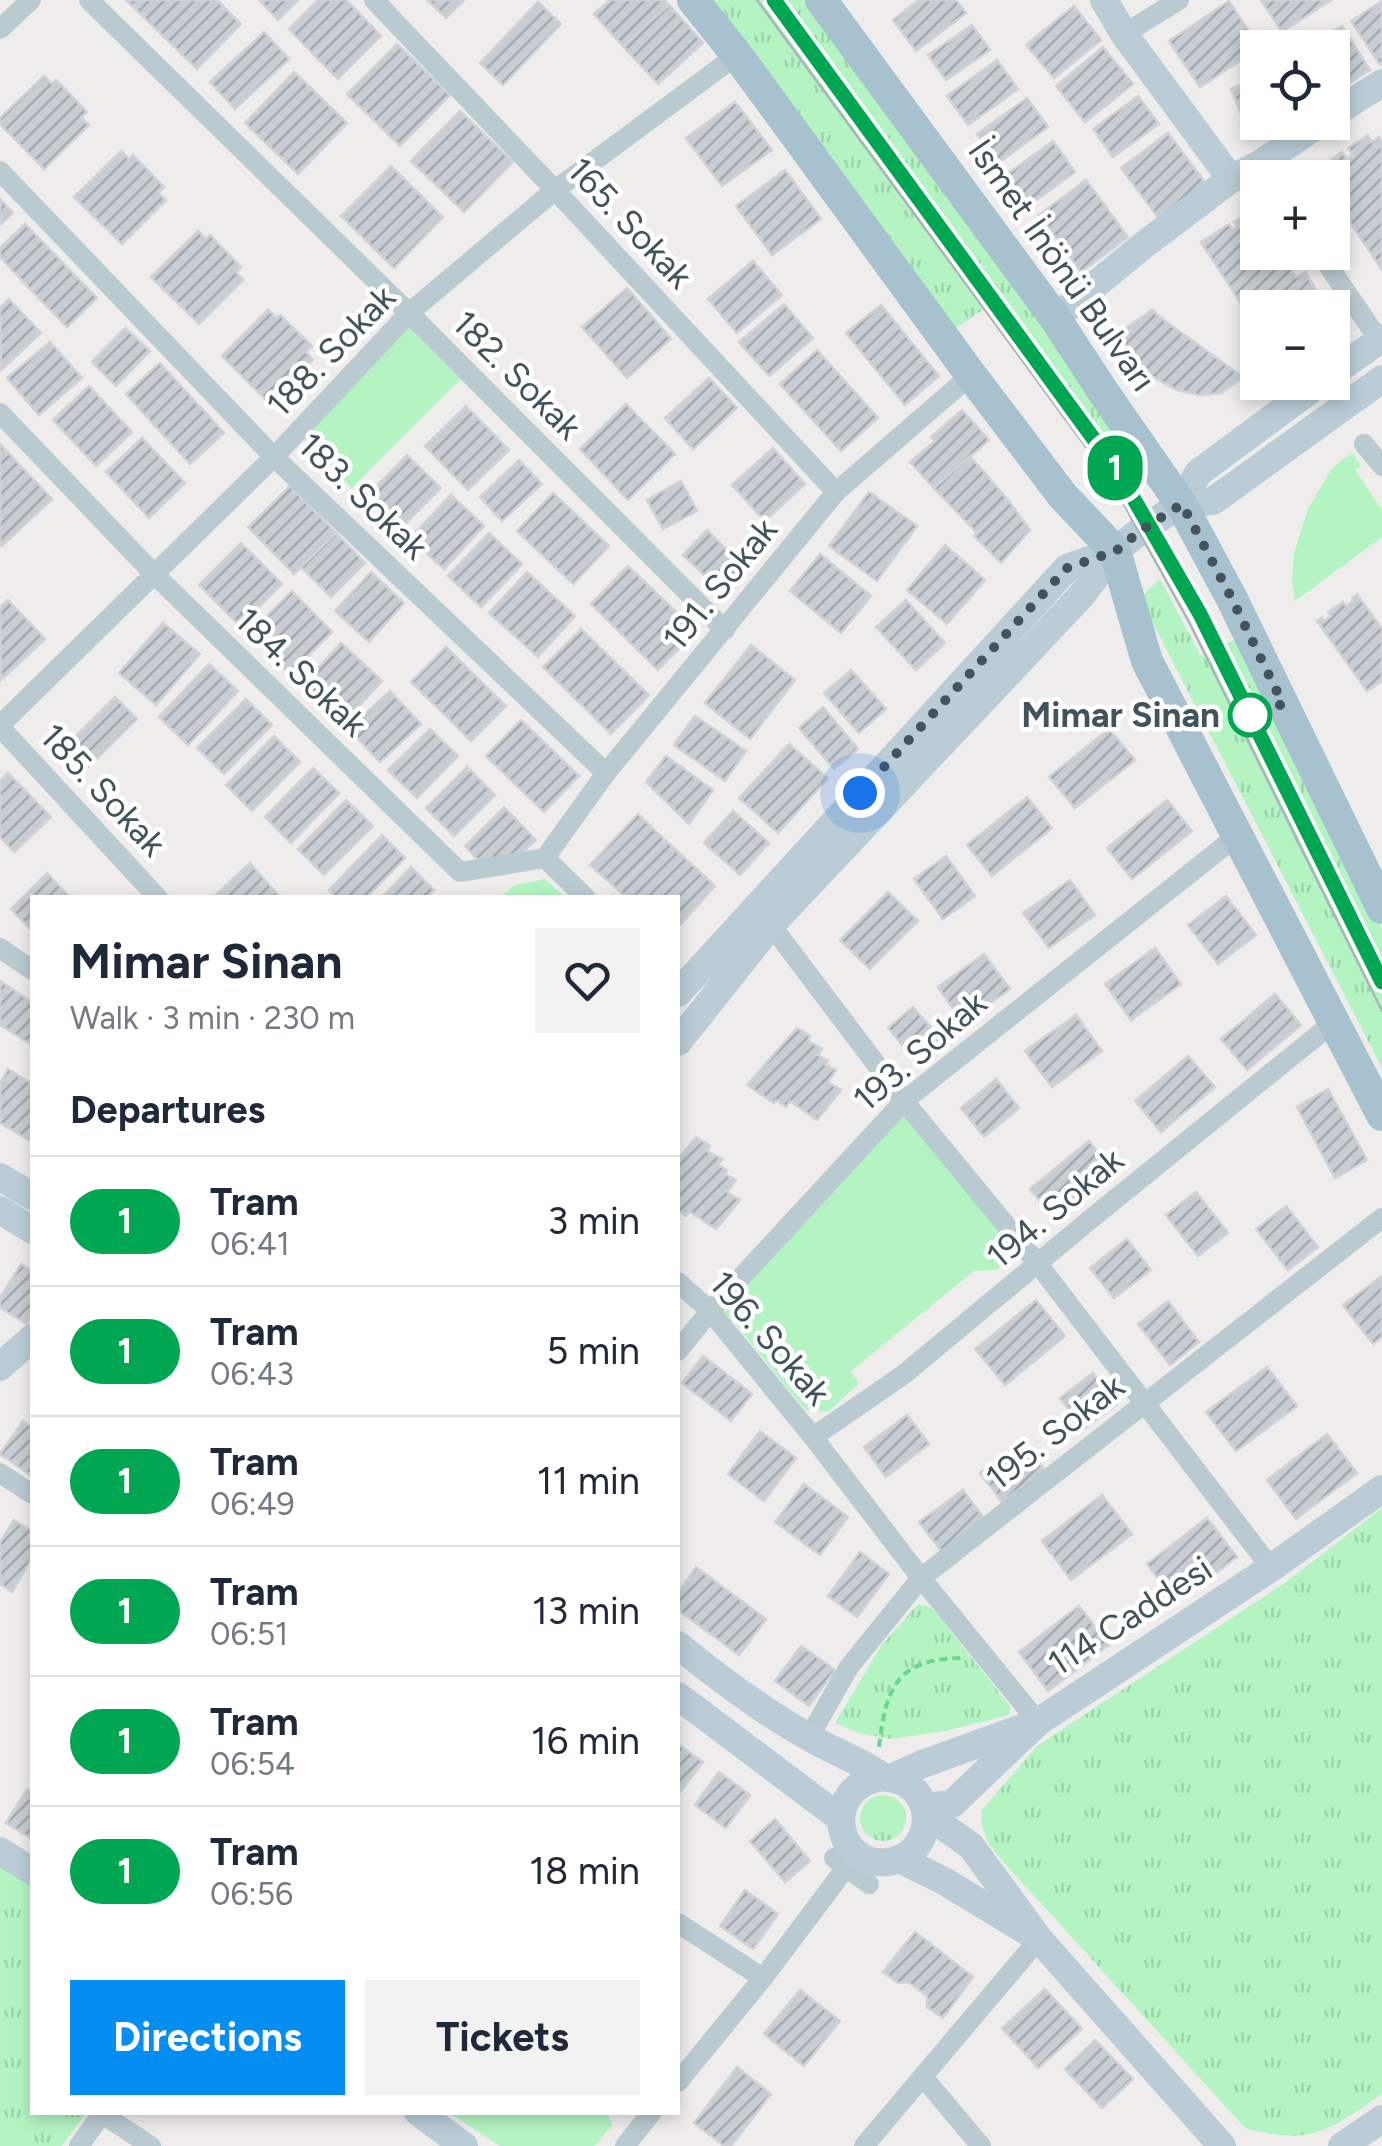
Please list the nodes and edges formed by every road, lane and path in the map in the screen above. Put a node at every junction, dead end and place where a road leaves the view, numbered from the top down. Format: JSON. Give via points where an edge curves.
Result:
{"nodes":[{"id":1,"x":31,"y":0,"type":"edge"},
{"id":2,"x":90,"y":0,"type":"edge"},
{"id":3,"x":374,"y":0,"type":"edge"},
{"id":4,"x":693,"y":0,"type":"edge"},
{"id":5,"x":820,"y":0,"type":"edge"},
{"id":6,"x":1104,"y":0,"type":"edge"},
{"id":7,"x":1179,"y":0,"type":"edge"},
{"id":8,"x":0,"y":29,"type":"edge"},
{"id":9,"x":1124,"y":34,"type":"junction"},
{"id":10,"x":737,"y":54,"type":"junction"},
{"id":11,"x":1380,"y":88,"type":"edge"},
{"id":12,"x":1350,"y":106,"type":"edge"},
{"id":13,"x":1300,"y":140,"type":"edge"},
{"id":14,"x":1275,"y":160,"type":"edge"},
{"id":15,"x":0,"y":171,"type":"edge"},
{"id":16,"x":1240,"y":176,"type":"edge"},
{"id":17,"x":1231,"y":178,"type":"junction"},
{"id":18,"x":556,"y":190,"type":"junction"},
{"id":19,"x":1332,"y":270,"type":"edge"},
{"id":20,"x":409,"y":313,"type":"junction"},
{"id":21,"x":1055,"y":318,"type":"junction"},
{"id":22,"x":1381,"y":339,"type":"edge"},
{"id":23,"x":1350,"y":361,"type":"edge"},
{"id":24,"x":970,"y":374,"type":"junction"},
{"id":25,"x":1382,"y":379,"type":"edge"},
{"id":26,"x":1297,"y":400,"type":"edge"},
{"id":27,"x":0,"y":412,"type":"edge"},
{"id":28,"x":1364,"y":444,"type":"dead end"},
{"id":29,"x":274,"y":457,"type":"junction"},
{"id":30,"x":1382,"y":466,"type":"edge"},
{"id":31,"x":836,"y":492,"type":"junction"},
{"id":32,"x":1182,"y":504,"type":"junction"},
{"id":33,"x":1116,"y":551,"type":"junction"},
{"id":34,"x":154,"y":574,"type":"junction"},
{"id":35,"x":725,"y":630,"type":"junction"},
{"id":36,"x":0,"y":726,"type":"edge"},
{"id":37,"x":606,"y":773,"type":"junction"},
{"id":38,"x":1238,"y":835,"type":"junction"},
{"id":39,"x":545,"y":858,"type":"junction"},
{"id":40,"x":155,"y":895,"type":"edge"},
{"id":41,"x":583,"y":895,"type":"edge"},
{"id":42,"x":1382,"y":908,"type":"edge"},
{"id":43,"x":771,"y":925,"type":"junction"},
{"id":44,"x":0,"y":948,"type":"edge"},
{"id":45,"x":30,"y":969,"type":"edge"},
{"id":46,"x":680,"y":988,"type":"edge"},
{"id":47,"x":1334,"y":1022,"type":"junction"},
{"id":48,"x":680,"y":1039,"type":"edge"},
{"id":49,"x":904,"y":1100,"type":"junction"},
{"id":50,"x":1382,"y":1115,"type":"edge"},
{"id":51,"x":0,"y":1176,"type":"edge"},
{"id":52,"x":30,"y":1189,"type":"edge"},
{"id":53,"x":0,"y":1210,"type":"edge"},
{"id":54,"x":1382,"y":1218,"type":"edge"},
{"id":55,"x":30,"y":1229,"type":"edge"},
{"id":56,"x":1038,"y":1264,"type":"junction"},
{"id":57,"x":680,"y":1284,"type":"edge"},
{"id":58,"x":710,"y":1311,"type":"junction"},
{"id":59,"x":30,"y":1340,"type":"edge"},
{"id":60,"x":680,"y":1348,"type":"edge"},
{"id":61,"x":0,"y":1367,"type":"edge"},
{"id":62,"x":1146,"y":1402,"type":"junction"},
{"id":63,"x":814,"y":1437,"type":"junction"},
{"id":64,"x":0,"y":1473,"type":"edge"},
{"id":65,"x":1382,"y":1488,"type":"edge"},
{"id":66,"x":30,"y":1493,"type":"edge"},
{"id":67,"x":1271,"y":1568,"type":"junction"},
{"id":68,"x":921,"y":1578,"type":"junction"},
{"id":69,"x":680,"y":1648,"type":"edge"},
{"id":70,"x":989,"y":1662,"type":"junction"},
{"id":71,"x":680,"y":1698,"type":"edge"},
{"id":72,"x":1038,"y":1722,"type":"junction"},
{"id":73,"x":808,"y":1737,"type":"junction"},
{"id":74,"x":884,"y":1775,"type":"junction"},
{"id":75,"x":925,"y":1811,"type":"junction"},
{"id":76,"x":840,"y":1818,"type":"junction"},
{"id":77,"x":0,"y":1851,"type":"edge"},
{"id":78,"x":846,"y":1859,"type":"junction"},
{"id":79,"x":899,"y":1860,"type":"junction"},
{"id":80,"x":30,"y":1870,"type":"edge"},
{"id":81,"x":869,"y":1884,"type":"dead end"},
{"id":82,"x":680,"y":1924,"type":"edge"},
{"id":83,"x":1039,"y":1939,"type":"junction"},
{"id":84,"x":763,"y":1978,"type":"junction"},
{"id":85,"x":923,"y":2077,"type":"junction"},
{"id":86,"x":680,"y":2080,"type":"edge"},
{"id":87,"x":101,"y":2115,"type":"edge"},
{"id":88,"x":105,"y":2115,"type":"edge"},
{"id":89,"x":422,"y":2115,"type":"edge"},
{"id":90,"x":650,"y":2115,"type":"edge"},
{"id":91,"x":1382,"y":2120,"type":"edge"},
{"id":92,"x":79,"y":2146,"type":"edge"},
{"id":93,"x":151,"y":2146,"type":"edge"},
{"id":94,"x":464,"y":2146,"type":"edge"},
{"id":95,"x":624,"y":2146,"type":"edge"},
{"id":96,"x":864,"y":2146,"type":"edge"},
{"id":97,"x":981,"y":2146,"type":"edge"},
{"id":98,"x":1222,"y":2146,"type":"edge"},
{"id":99,"x":1342,"y":2146,"type":"edge"}],
"edges":[{"from":1,"to":8,"type":"street"},
{"from":2,"to":20,"type":"street","name":"182. Sokak"},
{"from":3,"to":18,"type":"street","name":"165. Sokak"},
{"from":4,"to":10,"type":"main road"},
{"from":5,"to":21,"type":"main road","name":"İsmet İnönü Bulvarı"},
{"from":6,"to":9,"type":"main road"},
{"from":7,"to":9,"type":"street"},
{"from":9,"to":17,"type":"main road"},
{"from":10,"to":18,"type":"street","name":"188. Sokak"},
{"from":10,"to":24,"type":"main road"},
{"from":11,"to":12,"type":"main road"},
{"from":13,"to":14,"type":"main road"},
{"from":15,"to":29,"type":"street","name":"183. Sokak"},
{"from":16,"to":17,"type":"main road"},
{"from":17,"to":21,"type":"main road"},
{"from":18,"to":20,"type":"street","name":"188. Sokak"},
{"from":18,"to":31,"type":"street","name":"165. Sokak"},
{"from":19,"to":22,"type":"street"},
{"from":20,"to":29,"type":"street","name":"188. Sokak"},
{"from":20,"to":35,"type":"street","name":"182. Sokak"},
{"from":21,"to":32,"type":"main road","name":"İsmet İnönü Bulvarı"},
{"from":22,"to":23,"type":"main road"},
{"from":24,"to":31,"type":"street","name":"191. Sokak"},
{"from":24,"to":33,"type":"main road","via":[[1062,495]]},
{"from":25,"to":32,"type":"main road","via":[[1213,501]]},
{"from":26,"to":32,"type":"main road","via":[[1198,473]]},
{"from":27,"to":34,"type":"street","name":"184. Sokak"},
{"from":28,"to":30,"type":"street"},
{"from":29,"to":34,"type":"street","name":"188. Sokak"},
{"from":29,"to":37,"type":"street","name":"183. Sokak"},
{"from":31,"to":35,"type":"street","name":"191. Sokak"},
{"from":32,"to":33,"type":"main road"},
{"from":32,"to":42,"type":"main road","name":"İsmet İnönü Bulvarı"},
{"from":33,"to":38,"type":"main road","via":[[1147,661]]},
{"from":33,"to":43,"type":"main road"},
{"from":33,"to":46,"type":"main road","via":[[1067,568]]},
{"from":34,"to":36,"type":"street","name":"188. Sokak"},
{"from":34,"to":39,"type":"street","name":"184. Sokak","via":[[460,872]]},
{"from":35,"to":37,"type":"street","name":"191. Sokak"},
{"from":36,"to":40,"type":"street","name":"185. Sokak"},
{"from":37,"to":39,"type":"street","name":"191. Sokak"},
{"from":38,"to":47,"type":"main road"},
{"from":38,"to":49,"type":"street","name":"193. Sokak"},
{"from":39,"to":41,"type":"street"},
{"from":43,"to":48,"type":"main road"},
{"from":43,"to":49,"type":"street"},
{"from":44,"to":45,"type":"street"},
{"from":47,"to":50,"type":"main road"},
{"from":47,"to":56,"type":"street","name":"194. Sokak"},
{"from":49,"to":56,"type":"street"},
{"from":49,"to":58,"type":"street","name":"193. Sokak"},
{"from":51,"to":52,"type":"main road"},
{"from":53,"to":55,"type":"main road"},
{"from":54,"to":62,"type":"street","name":"195. Sokak"},
{"from":56,"to":62,"type":"street"},
{"from":56,"to":63,"type":"street","name":"194. Sokak"},
{"from":57,"to":58,"type":"street","name":"196. Sokak"},
{"from":58,"to":60,"type":"street","name":"193. Sokak"},
{"from":58,"to":63,"type":"street","name":"196. Sokak"},
{"from":59,"to":61,"type":"main road"},
{"from":62,"to":67,"type":"street"},
{"from":62,"to":68,"type":"street","name":"195. Sokak"},
{"from":63,"to":68,"type":"street","name":"196. Sokak"},
{"from":64,"to":66,"type":"street"},
{"from":65,"to":67,"type":"main road","name":"114 Caddesi"},
{"from":67,"to":72,"type":"main road","name":"114 Caddesi"},
{"from":68,"to":70,"type":"street","name":"196. Sokak"},
{"from":68,"to":73,"type":"street","name":"195. Sokak","via":[[849,1666]]},
{"from":69,"to":73,"type":"main road"},
{"from":70,"to":72,"type":"street","name":"196. Sokak"},
{"from":70,"to":74,"type":"path","via":[[942,1658],[896,1680],[883,1709]]},
{"from":71,"to":76,"type":"main road"},
{"from":72,"to":74,"type":"main road"},
{"from":72,"to":75,"type":"main road","name":"114 Caddesi","via":[[952,1804]]},
{"from":73,"to":74,"type":"main road"},
{"from":74,"to":75,"type":"main road","via":[[913,1788]]},
{"from":74,"to":76,"type":"main road","via":[[858,1784]]},
{"from":75,"to":79,"type":"main road","via":[[920,1842]]},
{"from":75,"to":83,"type":"main road","via":[[971,1846]]},
{"from":76,"to":78,"type":"main road"},
{"from":77,"to":80,"type":"main road"},
{"from":78,"to":79,"type":"main road"},
{"from":78,"to":81,"type":"street"},
{"from":78,"to":84,"type":"street"},
{"from":79,"to":83,"type":"main road"},
{"from":82,"to":84,"type":"street"},
{"from":83,"to":85,"type":"street"},
{"from":83,"to":98,"type":"main road"},
{"from":84,"to":86,"type":"street"},
{"from":85,"to":96,"type":"street"},
{"from":85,"to":97,"type":"street"},
{"from":87,"to":92,"type":"street"},
{"from":88,"to":93,"type":"street"},
{"from":89,"to":94,"type":"main road"},
{"from":90,"to":95,"type":"street"},
{"from":91,"to":99,"type":"main road"}]}
